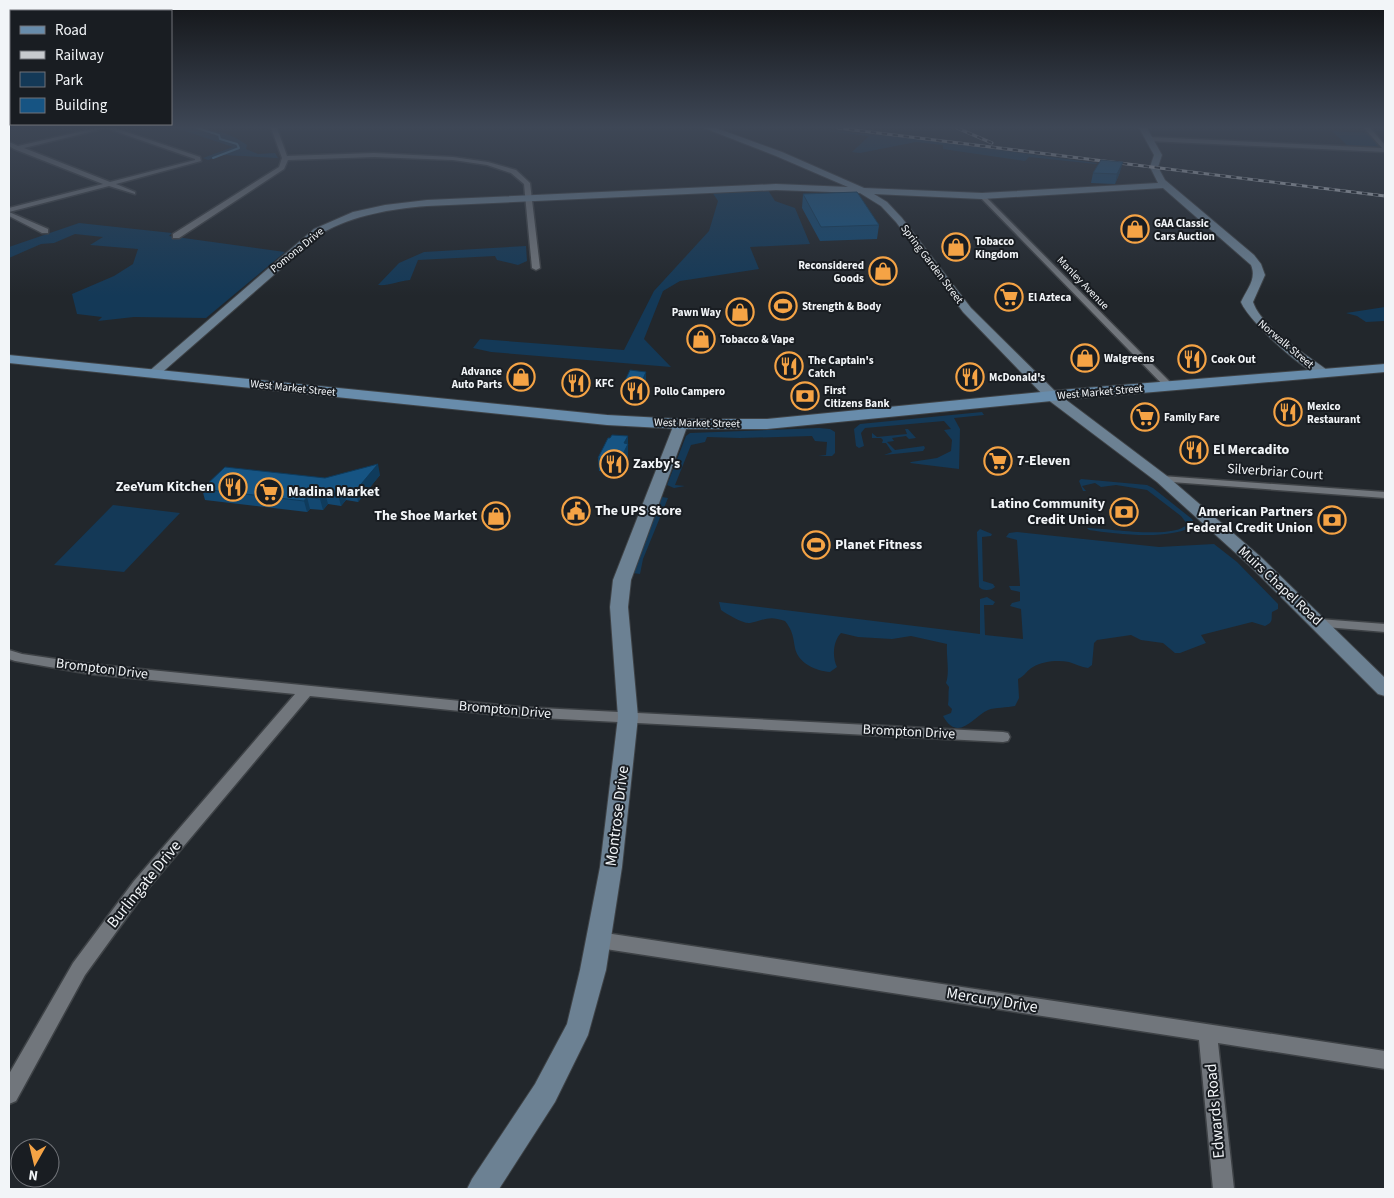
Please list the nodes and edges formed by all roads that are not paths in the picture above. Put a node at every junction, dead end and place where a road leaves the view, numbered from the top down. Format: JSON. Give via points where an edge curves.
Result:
{"nodes":[{"id":1,"x":111,"y":184,"type":"joint"},
{"id":2,"x":260,"y":184,"type":"edge"},
{"id":3,"x":527,"y":184,"type":"edge"},
{"id":4,"x":827,"y":184,"type":"edge"},
{"id":5,"x":847,"y":184,"type":"edge"},
{"id":6,"x":1164,"y":185,"type":"joint"},
{"id":7,"x":814,"y":187,"type":"junction"},
{"id":8,"x":859,"y":189,"type":"junction"},
{"id":9,"x":133,"y":193,"type":"dead end"},
{"id":10,"x":982,"y":196,"type":"junction"},
{"id":11,"x":528,"y":198,"type":"junction"},
{"id":12,"x":9,"y":212,"type":"edge"},
{"id":13,"x":46,"y":231,"type":"dead end"},
{"id":14,"x":176,"y":236,"type":"dead end"},
{"id":15,"x":536,"y":268,"type":"dead end"},
{"id":16,"x":9,"y":359,"type":"edge"},
{"id":17,"x":1385,"y":368,"type":"edge"},
{"id":18,"x":153,"y":373,"type":"junction"},
{"id":19,"x":1322,"y":373,"type":"junction"},
{"id":20,"x":1169,"y":386,"type":"junction"},
{"id":21,"x":1052,"y":396,"type":"junction"},
{"id":22,"x":681,"y":424,"type":"junction"},
{"id":23,"x":1162,"y":479,"type":"junction"},
{"id":24,"x":1385,"y":495,"type":"edge"},
{"id":25,"x":1319,"y":623,"type":"junction"},
{"id":26,"x":1385,"y":628,"type":"edge"},
{"id":27,"x":9,"y":654,"type":"edge"},
{"id":28,"x":1385,"y":688,"type":"edge"},
{"id":29,"x":306,"y":691,"type":"junction"},
{"id":30,"x":628,"y":717,"type":"junction"},
{"id":31,"x":1003,"y":738,"type":"dead end"},
{"id":32,"x":599,"y":940,"type":"junction"},
{"id":33,"x":1208,"y":1033,"type":"junction"},
{"id":34,"x":1385,"y":1060,"type":"edge"},
{"id":35,"x":9,"y":1094,"type":"edge"},
{"id":36,"x":482,"y":1189,"type":"edge"},
{"id":37,"x":1222,"y":1189,"type":"edge"}],
"edges":[{"from":1,"to":9,"type":"street"},
{"from":1,"to":12,"type":"street"},
{"from":2,"to":14,"type":"street"},
{"from":3,"to":11,"type":"street"},
{"from":4,"to":7,"type":"street"},
{"from":5,"to":8,"type":"street","name":"Spring Garden Street"},
{"from":6,"to":10,"type":"street","name":"Pomona Drive"},
{"from":6,"to":19,"type":"street","name":"Norwalk Street","via":[[1256,263],[1260,276],[1248,298],[1248,309],[1262,325]]},
{"from":7,"to":8,"type":"street","name":"Pomona Drive"},
{"from":7,"to":11,"type":"street","name":"Pomona Drive"},
{"from":8,"to":10,"type":"street","name":"Pomona Drive"},
{"from":8,"to":21,"type":"street","name":"Spring Garden Street","via":[[884,204],[899,220],[967,310]]},
{"from":10,"to":20,"type":"street","name":"Manley Avenue"},
{"from":11,"to":15,"type":"street"},
{"from":11,"to":18,"type":"street","name":"Pomona Drive","via":[[403,205],[362,213],[327,226],[297,248]]},
{"from":12,"to":13,"type":"street"},
{"from":16,"to":18,"type":"main road","name":"West Market Street"},
{"from":17,"to":19,"type":"main road","name":"West Market Street"},
{"from":18,"to":22,"type":"main road","name":"West Market Street","via":[[607,420]]},
{"from":19,"to":20,"type":"main road","name":"West Market Street"},
{"from":20,"to":21,"type":"main road","name":"West Market Street"},
{"from":21,"to":22,"type":"main road","name":"West Market Street","via":[[767,424]]},
{"from":21,"to":23,"type":"street","name":"Muirs Chapel Road"},
{"from":22,"to":30,"type":"street","name":"Montrose Drive","via":[[622,580],[619,607]]},
{"from":23,"to":24,"type":"street","name":"Silverbriar Court"},
{"from":23,"to":25,"type":"street","name":"Muirs Chapel Road"},
{"from":25,"to":26,"type":"street"},
{"from":25,"to":28,"type":"street","name":"Muirs Chapel Road"},
{"from":27,"to":29,"type":"street","name":"Brompton Drive","via":[[90,669]]},
{"from":29,"to":30,"type":"street","name":"Brompton Drive","via":[[521,712]]},
{"from":29,"to":35,"type":"street","name":"Burlingate Drive","via":[[140,886],[82,964]]},
{"from":30,"to":31,"type":"street","name":"Brompton Drive"},
{"from":30,"to":32,"type":"street","name":"Montrose Drive"},
{"from":32,"to":33,"type":"street","name":"Mercury Drive"},
{"from":32,"to":36,"type":"street","name":"Montrose Drive","via":[[579,1026],[546,1093]]},
{"from":33,"to":34,"type":"street","name":"Mercury Drive"},
{"from":33,"to":37,"type":"street","name":"Edwards Road"}]}
